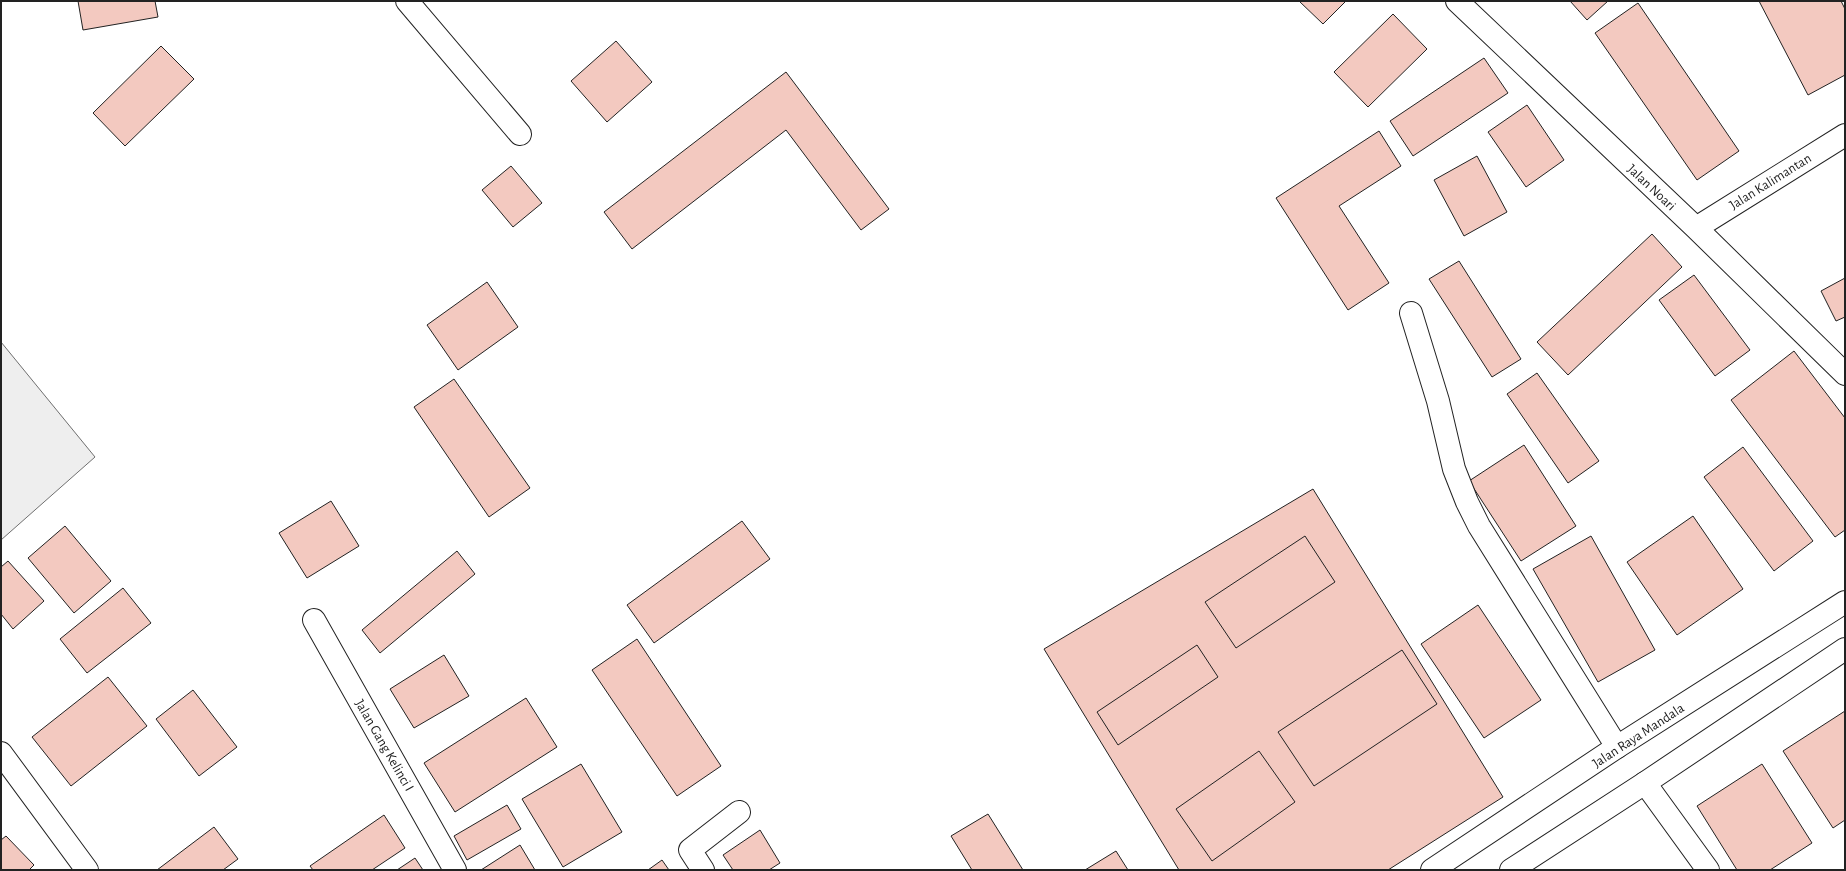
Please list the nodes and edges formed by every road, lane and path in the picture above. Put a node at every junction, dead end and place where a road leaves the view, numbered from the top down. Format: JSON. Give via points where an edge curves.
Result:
{"nodes":[{"id":1,"x":407,"y":1,"type":"edge"},
{"id":2,"x":1457,"y":1,"type":"edge"},
{"id":3,"x":520,"y":134,"type":"dead end"},
{"id":4,"x":1845,"y":135,"type":"edge"},
{"id":5,"x":1696,"y":228,"type":"junction"},
{"id":6,"x":1411,"y":313,"type":"dead end"},
{"id":7,"x":1845,"y":374,"type":"edge"},
{"id":8,"x":1845,"y":602,"type":"edge"},
{"id":9,"x":314,"y":620,"type":"dead end"},
{"id":10,"x":1845,"y":649,"type":"edge"},
{"id":11,"x":1617,"y":748,"type":"junction"},
{"id":12,"x":1,"y":753,"type":"edge"},
{"id":13,"x":1645,"y":783,"type":"junction"},
{"id":14,"x":739,"y":812,"type":"dead end"},
{"id":15,"x":87,"y":870,"type":"edge"},
{"id":16,"x":455,"y":870,"type":"edge"},
{"id":17,"x":703,"y":870,"type":"edge"},
{"id":18,"x":1432,"y":870,"type":"edge"},
{"id":19,"x":1511,"y":870,"type":"edge"},
{"id":20,"x":1708,"y":870,"type":"edge"}],
"edges":[{"from":1,"to":3,"type":"main road"},
{"from":2,"to":5,"type":"main road","name":"Jalan Noari"},
{"from":4,"to":5,"type":"main road","name":"Jalan Kalimantan"},
{"from":5,"to":7,"type":"main road","name":"Jalan Noari"},
{"from":6,"to":11,"type":"main road","via":[[1438,401],[1454,469],[1466,502]]},
{"from":8,"to":11,"type":"main road","name":"Jalan Raya Mandala"},
{"from":9,"to":16,"type":"main road","name":"Jalan Gang Kelinci I"},
{"from":10,"to":13,"type":"main road"},
{"from":11,"to":18,"type":"main road","name":"Jalan Raya Mandala"},
{"from":12,"to":15,"type":"main road"},
{"from":13,"to":19,"type":"main road"},
{"from":13,"to":20,"type":"main road"},
{"from":14,"to":17,"type":"main road","via":[[690,850]]}]}
